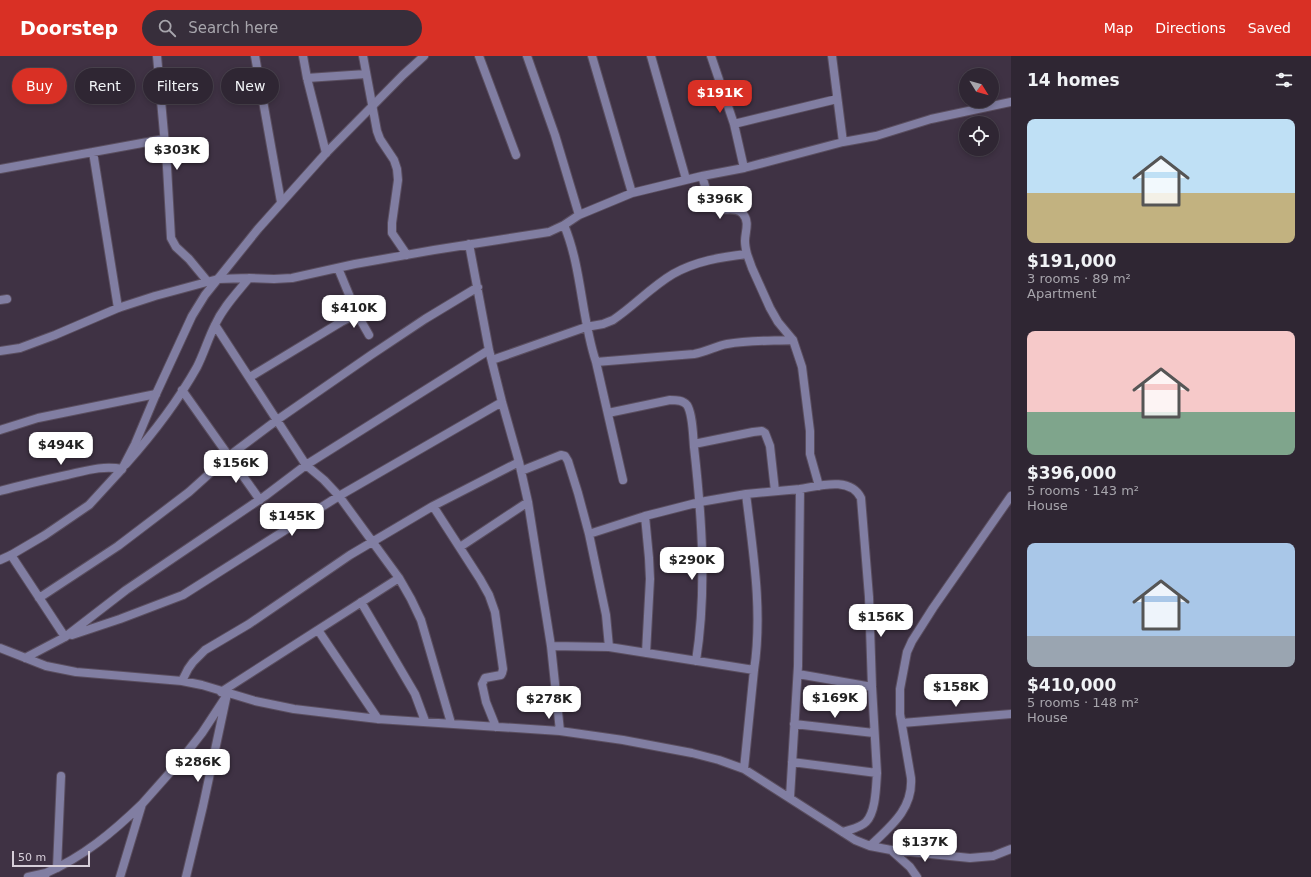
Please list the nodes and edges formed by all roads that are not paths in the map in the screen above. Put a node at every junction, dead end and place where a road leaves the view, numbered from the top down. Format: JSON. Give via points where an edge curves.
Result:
{"nodes":[{"id":1,"x":157,"y":56,"type":"edge"},
{"id":2,"x":255,"y":56,"type":"edge"},
{"id":3,"x":303,"y":56,"type":"edge"},
{"id":4,"x":363,"y":56,"type":"edge"},
{"id":5,"x":424,"y":56,"type":"edge"},
{"id":6,"x":479,"y":56,"type":"edge"},
{"id":7,"x":527,"y":56,"type":"edge"},
{"id":8,"x":592,"y":56,"type":"edge"},
{"id":9,"x":651,"y":56,"type":"edge"},
{"id":10,"x":713,"y":56,"type":"edge"},
{"id":11,"x":832,"y":56,"type":"edge"},
{"id":12,"x":366,"y":74,"type":"junction"},
{"id":13,"x":307,"y":78,"type":"junction"},
{"id":14,"x":837,"y":99,"type":"junction"},
{"id":15,"x":1011,"y":102,"type":"edge"},
{"id":16,"x":371,"y":107,"type":"junction"},
{"id":17,"x":734,"y":124,"type":"junction"},
{"id":18,"x":164,"y":139,"type":"junction"},
{"id":19,"x":843,"y":142,"type":"junction"},
{"id":20,"x":93,"y":152,"type":"junction"},
{"id":21,"x":326,"y":153,"type":"junction"},
{"id":22,"x":516,"y":155,"type":"dead end"},
{"id":23,"x":744,"y":168,"type":"junction"},
{"id":24,"x":0,"y":169,"type":"edge"},
{"id":25,"x":702,"y":176,"type":"junction"},
{"id":26,"x":686,"y":179,"type":"junction"},
{"id":27,"x":632,"y":193,"type":"junction"},
{"id":28,"x":281,"y":202,"type":"junction"},
{"id":29,"x":579,"y":215,"type":"junction"},
{"id":30,"x":564,"y":225,"type":"junction"},
{"id":31,"x":469,"y":244,"type":"junction"},
{"id":32,"x":747,"y":254,"type":"junction"},
{"id":33,"x":407,"y":255,"type":"junction"},
{"id":34,"x":338,"y":268,"type":"junction"},
{"id":35,"x":249,"y":278,"type":"junction"},
{"id":36,"x":218,"y":279,"type":"junction"},
{"id":37,"x":208,"y":282,"type":"junction"},
{"id":38,"x":478,"y":287,"type":"junction"},
{"id":39,"x":118,"y":308,"type":"junction"},
{"id":40,"x":357,"y":314,"type":"junction"},
{"id":41,"x":215,"y":325,"type":"junction"},
{"id":42,"x":586,"y":327,"type":"junction"},
{"id":43,"x":369,"y":335,"type":"dead end"},
{"id":44,"x":793,"y":340,"type":"junction"},
{"id":45,"x":489,"y":350,"type":"junction"},
{"id":46,"x":0,"y":351,"type":"edge"},
{"id":47,"x":492,"y":360,"type":"junction"},
{"id":48,"x":596,"y":362,"type":"junction"},
{"id":49,"x":250,"y":377,"type":"junction"},
{"id":50,"x":182,"y":390,"type":"junction"},
{"id":51,"x":156,"y":394,"type":"junction"},
{"id":52,"x":502,"y":402,"type":"junction"},
{"id":53,"x":608,"y":413,"type":"junction"},
{"id":54,"x":277,"y":420,"type":"junction"},
{"id":55,"x":0,"y":430,"type":"edge"},
{"id":56,"x":694,"y":444,"type":"junction"},
{"id":57,"x":229,"y":456,"type":"junction"},
{"id":58,"x":519,"y":462,"type":"junction"},
{"id":59,"x":306,"y":465,"type":"junction"},
{"id":60,"x":123,"y":467,"type":"junction"},
{"id":61,"x":521,"y":471,"type":"junction"},
{"id":62,"x":623,"y":480,"type":"dead end"},
{"id":63,"x":819,"y":486,"type":"junction"},
{"id":64,"x":800,"y":489,"type":"junction"},
{"id":65,"x":0,"y":491,"type":"edge"},
{"id":66,"x":775,"y":491,"type":"junction"},
{"id":67,"x":746,"y":494,"type":"junction"},
{"id":68,"x":339,"y":496,"type":"junction"},
{"id":69,"x":1011,"y":496,"type":"edge"},
{"id":70,"x":260,"y":500,"type":"junction"},
{"id":71,"x":528,"y":502,"type":"junction"},
{"id":72,"x":700,"y":502,"type":"junction"},
{"id":73,"x":433,"y":506,"type":"junction"},
{"id":74,"x":645,"y":516,"type":"junction"},
{"id":75,"x":589,"y":534,"type":"junction"},
{"id":76,"x":373,"y":543,"type":"junction"},
{"id":77,"x":460,"y":547,"type":"junction"},
{"id":78,"x":11,"y":555,"type":"junction"},
{"id":79,"x":0,"y":560,"type":"edge"},
{"id":80,"x":398,"y":578,"type":"junction"},
{"id":81,"x":39,"y":598,"type":"junction"},
{"id":82,"x":361,"y":602,"type":"junction"},
{"id":83,"x":318,"y":630,"type":"junction"},
{"id":84,"x":66,"y":637,"type":"junction"},
{"id":85,"x":551,"y":646,"type":"junction"},
{"id":86,"x":609,"y":647,"type":"junction"},
{"id":87,"x":1,"y":651,"type":"edge"},
{"id":88,"x":646,"y":653,"type":"junction"},
{"id":89,"x":25,"y":658,"type":"junction"},
{"id":90,"x":696,"y":661,"type":"junction"},
{"id":91,"x":754,"y":670,"type":"junction"},
{"id":92,"x":798,"y":674,"type":"junction"},
{"id":93,"x":182,"y":681,"type":"junction"},
{"id":94,"x":872,"y":687,"type":"junction"},
{"id":95,"x":224,"y":693,"type":"junction"},
{"id":96,"x":1011,"y":714,"type":"edge"},
{"id":97,"x":378,"y":719,"type":"junction"},
{"id":98,"x":425,"y":721,"type":"junction"},
{"id":99,"x":451,"y":723,"type":"junction"},
{"id":100,"x":902,"y":723,"type":"junction"},
{"id":101,"x":794,"y":724,"type":"junction"},
{"id":102,"x":496,"y":726,"type":"junction"},
{"id":103,"x":560,"y":731,"type":"junction"},
{"id":104,"x":874,"y":733,"type":"junction"},
{"id":105,"x":792,"y":762,"type":"junction"},
{"id":106,"x":744,"y":769,"type":"junction"},
{"id":107,"x":877,"y":773,"type":"junction"},
{"id":108,"x":61,"y":776,"type":"dead end"},
{"id":109,"x":790,"y":797,"type":"junction"},
{"id":110,"x":142,"y":804,"type":"junction"},
{"id":111,"x":843,"y":832,"type":"junction"},
{"id":112,"x":870,"y":846,"type":"junction"},
{"id":113,"x":1011,"y":849,"type":"edge"},
{"id":114,"x":891,"y":850,"type":"junction"},
{"id":115,"x":57,"y":868,"type":"junction"},
{"id":116,"x":46,"y":875,"type":"edge"},
{"id":117,"x":28,"y":877,"type":"edge"},
{"id":118,"x":120,"y":877,"type":"edge"},
{"id":119,"x":186,"y":877,"type":"edge"},
{"id":120,"x":917,"y":877,"type":"edge"}],
"edges":[{"from":1,"to":18,"type":"street"},
{"from":2,"to":28,"type":"street"},
{"from":3,"to":13,"type":"street"},
{"from":4,"to":12,"type":"street"},
{"from":5,"to":16,"type":"street"},
{"from":6,"to":22,"type":"street"},
{"from":7,"to":29,"type":"street","via":[[555,135]]},
{"from":8,"to":27,"type":"street"},
{"from":9,"to":26,"type":"street"},
{"from":10,"to":17,"type":"street"},
{"from":11,"to":14,"type":"street"},
{"from":12,"to":13,"type":"street"},
{"from":12,"to":16,"type":"street"},
{"from":13,"to":21,"type":"street"},
{"from":14,"to":17,"type":"street"},
{"from":14,"to":19,"type":"street"},
{"from":15,"to":19,"type":"street"},
{"from":16,"to":21,"type":"street"},
{"from":16,"to":33,"type":"street","via":[[380,139],[397,169],[392,233]]},
{"from":17,"to":23,"type":"street"},
{"from":18,"to":20,"type":"street"},
{"from":18,"to":37,"type":"street","via":[[171,238]]},
{"from":19,"to":23,"type":"street"},
{"from":20,"to":24,"type":"street"},
{"from":20,"to":39,"type":"street"},
{"from":21,"to":28,"type":"street"},
{"from":23,"to":25,"type":"street"},
{"from":25,"to":26,"type":"street"},
{"from":25,"to":32,"type":"street","via":[[713,207],[737,210],[746,218]]},
{"from":26,"to":27,"type":"street"},
{"from":27,"to":29,"type":"street"},
{"from":28,"to":36,"type":"street"},
{"from":29,"to":30,"type":"street"},
{"from":30,"to":31,"type":"street","via":[[549,232]]},
{"from":30,"to":42,"type":"street","via":[[572,246]]},
{"from":31,"to":33,"type":"street"},
{"from":31,"to":38,"type":"street"},
{"from":32,"to":42,"type":"street","via":[[716,258],[690,266],[672,275],[614,320]]},
{"from":32,"to":44,"type":"street","via":[[770,308]]},
{"from":33,"to":34,"type":"street"},
{"from":34,"to":35,"type":"street","via":[[292,278]]},
{"from":34,"to":40,"type":"street"},
{"from":35,"to":36,"type":"street"},
{"from":35,"to":41,"type":"street","via":[[232,298]]},
{"from":36,"to":37,"type":"street"},
{"from":36,"to":51,"type":"street","via":[[192,316]]},
{"from":37,"to":39,"type":"street"},
{"from":38,"to":45,"type":"street"},
{"from":38,"to":54,"type":"street","via":[[425,319]]},
{"from":39,"to":46,"type":"street","via":[[55,335]]},
{"from":40,"to":43,"type":"street"},
{"from":40,"to":49,"type":"street"},
{"from":41,"to":49,"type":"street"},
{"from":41,"to":50,"type":"street","via":[[196,367]]},
{"from":42,"to":47,"type":"street"},
{"from":42,"to":48,"type":"street"},
{"from":44,"to":48,"type":"street","via":[[742,342],[726,344],[702,353]]},
{"from":44,"to":63,"type":"street","via":[[802,367],[810,431],[810,454]]},
{"from":45,"to":47,"type":"street"},
{"from":45,"to":59,"type":"street"},
{"from":47,"to":52,"type":"street"},
{"from":48,"to":53,"type":"street"},
{"from":49,"to":54,"type":"street"},
{"from":50,"to":57,"type":"street"},
{"from":50,"to":60,"type":"street"},
{"from":51,"to":55,"type":"street","via":[[38,418]]},
{"from":51,"to":60,"type":"street"},
{"from":52,"to":58,"type":"street"},
{"from":52,"to":68,"type":"street"},
{"from":53,"to":56,"type":"street","via":[[670,400],[683,402],[689,411]]},
{"from":53,"to":62,"type":"street"},
{"from":54,"to":57,"type":"street"},
{"from":54,"to":59,"type":"street"},
{"from":56,"to":66,"type":"street","via":[[762,431],[770,446]]},
{"from":56,"to":72,"type":"street"},
{"from":57,"to":70,"type":"street"},
{"from":57,"to":81,"type":"street","via":[[189,492],[118,546]]},
{"from":58,"to":61,"type":"street"},
{"from":58,"to":73,"type":"street"},
{"from":59,"to":68,"type":"street"},
{"from":59,"to":70,"type":"street"},
{"from":60,"to":65,"type":"street","via":[[101,467]]},
{"from":60,"to":78,"type":"street","via":[[89,505]]},
{"from":61,"to":71,"type":"street"},
{"from":61,"to":75,"type":"street","via":[[561,455],[565,456]]},
{"from":63,"to":64,"type":"street"},
{"from":63,"to":94,"type":"street","via":[[847,486],[856,490],[860,498],[869,597]]},
{"from":64,"to":66,"type":"street"},
{"from":64,"to":92,"type":"street"},
{"from":66,"to":67,"type":"street"},
{"from":67,"to":72,"type":"street"},
{"from":67,"to":91,"type":"street","via":[[758,628]]},
{"from":68,"to":76,"type":"street"},
{"from":68,"to":84,"type":"street","via":[[183,595]]},
{"from":69,"to":100,"type":"street","via":[[912,641],[902,671]]},
{"from":70,"to":84,"type":"street","via":[[126,590]]},
{"from":71,"to":77,"type":"street"},
{"from":71,"to":85,"type":"street"},
{"from":72,"to":74,"type":"street"},
{"from":72,"to":90,"type":"street","via":[[702,607]]},
{"from":73,"to":76,"type":"street"},
{"from":73,"to":77,"type":"street"},
{"from":74,"to":75,"type":"street"},
{"from":74,"to":88,"type":"street","via":[[650,579]]},
{"from":75,"to":86,"type":"street","via":[[605,608]]},
{"from":76,"to":80,"type":"street"},
{"from":76,"to":93,"type":"street","via":[[205,650],[190,665]]},
{"from":77,"to":102,"type":"street","via":[[489,595],[495,612],[503,669],[501,675],[485,678],[482,684]]},
{"from":78,"to":79,"type":"street"},
{"from":78,"to":81,"type":"street"},
{"from":80,"to":82,"type":"street"},
{"from":80,"to":99,"type":"street","via":[[421,620]]},
{"from":81,"to":84,"type":"street"},
{"from":82,"to":83,"type":"street"},
{"from":82,"to":98,"type":"street","via":[[415,694]]},
{"from":83,"to":95,"type":"street"},
{"from":83,"to":97,"type":"street"},
{"from":84,"to":89,"type":"street"},
{"from":85,"to":86,"type":"street"},
{"from":85,"to":103,"type":"street"},
{"from":86,"to":88,"type":"street"},
{"from":87,"to":89,"type":"street"},
{"from":88,"to":90,"type":"street"},
{"from":89,"to":93,"type":"street","via":[[46,666],[76,672]]},
{"from":90,"to":91,"type":"street"},
{"from":91,"to":106,"type":"street"},
{"from":92,"to":94,"type":"street"},
{"from":92,"to":101,"type":"street"},
{"from":93,"to":95,"type":"street"},
{"from":94,"to":104,"type":"street"},
{"from":95,"to":97,"type":"street","via":[[294,709]]},
{"from":95,"to":110,"type":"street","via":[[202,733]]},
{"from":95,"to":119,"type":"street","via":[[203,806]]},
{"from":96,"to":100,"type":"street"},
{"from":97,"to":98,"type":"street"},
{"from":98,"to":99,"type":"street"},
{"from":99,"to":102,"type":"street"},
{"from":100,"to":112,"type":"street","via":[[912,787],[910,796],[900,816]]},
{"from":101,"to":104,"type":"street"},
{"from":101,"to":105,"type":"street"},
{"from":102,"to":103,"type":"street"},
{"from":103,"to":106,"type":"street","via":[[692,753]]},
{"from":104,"to":107,"type":"street"},
{"from":105,"to":107,"type":"street"},
{"from":105,"to":109,"type":"street"},
{"from":106,"to":109,"type":"street"},
{"from":107,"to":111,"type":"street","via":[[871,814],[866,822]]},
{"from":108,"to":115,"type":"street"},
{"from":109,"to":111,"type":"street"},
{"from":110,"to":115,"type":"street","via":[[90,849]]},
{"from":110,"to":118,"type":"street"},
{"from":111,"to":112,"type":"street"},
{"from":112,"to":114,"type":"street"},
{"from":113,"to":114,"type":"street","via":[[980,858]]},
{"from":114,"to":120,"type":"street"},
{"from":115,"to":116,"type":"street"},
{"from":116,"to":117,"type":"street"}]}
